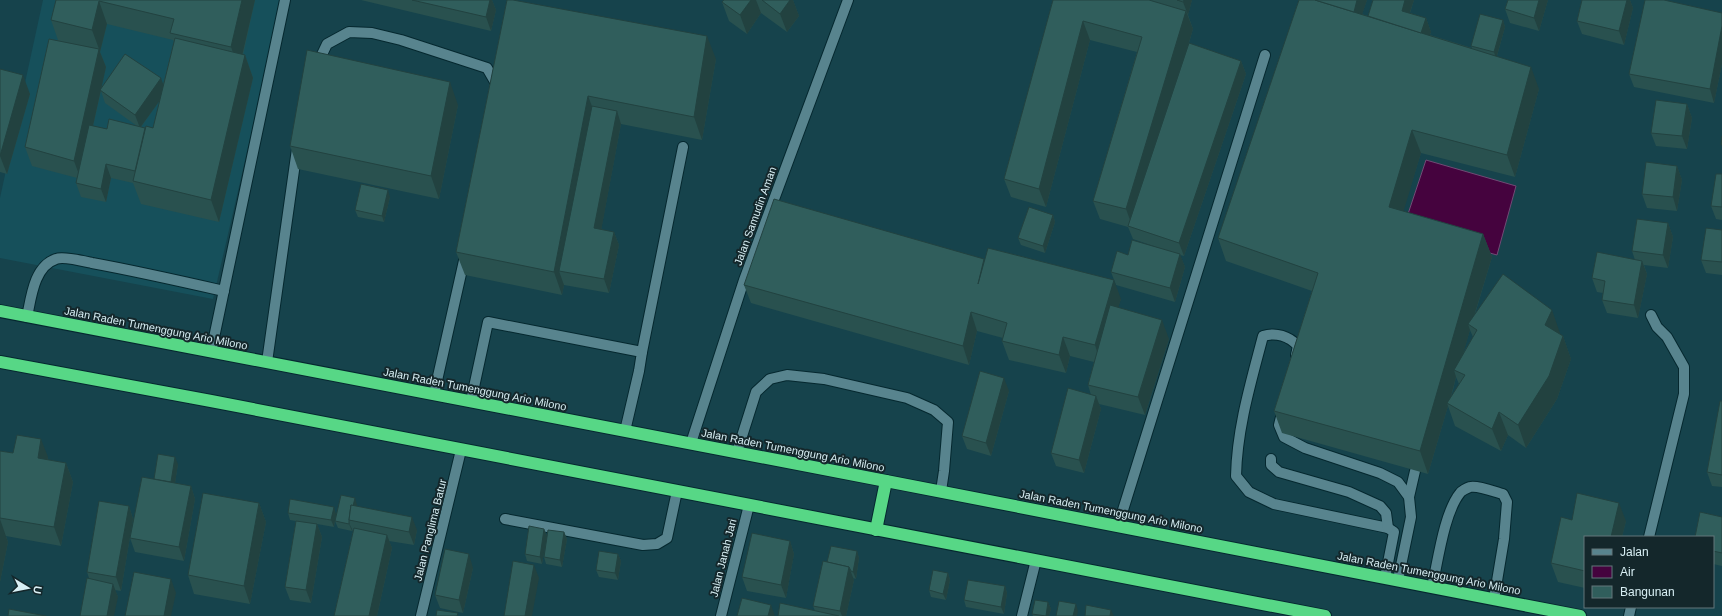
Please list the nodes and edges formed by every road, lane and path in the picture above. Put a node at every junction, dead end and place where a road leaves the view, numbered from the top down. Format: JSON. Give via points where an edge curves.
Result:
{"nodes":[{"id":1,"x":285,"y":0,"type":"edge"},
{"id":2,"x":848,"y":0,"type":"edge"},
{"id":3,"x":1265,"y":55,"type":"dead end"},
{"id":4,"x":313,"y":76,"type":"edge"},
{"id":5,"x":498,"y":96,"type":"edge"},
{"id":6,"x":298,"y":142,"type":"edge"},
{"id":7,"x":682,"y":147,"type":"dead end"},
{"id":8,"x":467,"y":247,"type":"edge"},
{"id":9,"x":224,"y":291,"type":"junction"},
{"id":10,"x":0,"y":312,"type":"edge"},
{"id":11,"x":1651,"y":315,"type":"dead end"},
{"id":12,"x":27,"y":317,"type":"junction"},
{"id":13,"x":211,"y":352,"type":"junction"},
{"id":14,"x":642,"y":352,"type":"junction"},
{"id":15,"x":0,"y":362,"type":"edge"},
{"id":16,"x":268,"y":362,"type":"junction"},
{"id":17,"x":1294,"y":368,"type":"edge"},
{"id":18,"x":434,"y":394,"type":"junction"},
{"id":19,"x":471,"y":401,"type":"junction"},
{"id":20,"x":1284,"y":405,"type":"edge"},
{"id":21,"x":625,"y":431,"type":"junction"},
{"id":22,"x":691,"y":443,"type":"junction"},
{"id":23,"x":461,"y":450,"type":"junction"},
{"id":24,"x":737,"y":452,"type":"junction"},
{"id":25,"x":1271,"y":459,"type":"dead end"},
{"id":26,"x":1414,"y":471,"type":"edge"},
{"id":27,"x":886,"y":481,"type":"junction"},
{"id":28,"x":941,"y":491,"type":"junction"},
{"id":29,"x":677,"y":492,"type":"junction"},
{"id":30,"x":1409,"y":497,"type":"junction"},
{"id":31,"x":749,"y":505,"type":"junction"},
{"id":32,"x":505,"y":518,"type":"dead end"},
{"id":33,"x":1118,"y":526,"type":"junction"},
{"id":34,"x":1388,"y":528,"type":"junction"},
{"id":35,"x":876,"y":530,"type":"junction"},
{"id":36,"x":1649,"y":536,"type":"edge"},
{"id":37,"x":1036,"y":560,"type":"junction"},
{"id":38,"x":1385,"y":578,"type":"junction"},
{"id":39,"x":1398,"y":580,"type":"junction"},
{"id":40,"x":1432,"y":587,"type":"junction"},
{"id":41,"x":1494,"y":599,"type":"junction"},
{"id":42,"x":421,"y":616,"type":"edge"},
{"id":43,"x":720,"y":616,"type":"edge"},
{"id":44,"x":1022,"y":616,"type":"edge"},
{"id":45,"x":1325,"y":616,"type":"edge"},
{"id":46,"x":1580,"y":616,"type":"edge"}],
"edges":[{"from":1,"to":9,"type":"street"},
{"from":2,"to":22,"type":"street","name":"Jalan Samudin Aman","via":[[744,280]]},
{"from":3,"to":33,"type":"street"},
{"from":4,"to":5,"type":"street","via":[[327,44],[350,32],[372,33],[487,68],[498,89]]},
{"from":6,"to":16,"type":"street"},
{"from":7,"to":14,"type":"street"},
{"from":8,"to":18,"type":"street"},
{"from":9,"to":12,"type":"street","via":[[56,258],[43,267],[35,283]]},
{"from":9,"to":13,"type":"street"},
{"from":10,"to":12,"type":"highway","name":"Jalan Raden Tumenggung Ario Milono"},
{"from":11,"to":36,"type":"street","via":[[1684,367],[1684,394]]},
{"from":12,"to":13,"type":"highway","name":"Jalan Raden Tumenggung Ario Milono"},
{"from":13,"to":16,"type":"highway","name":"Jalan Raden Tumenggung Ario Milono"},
{"from":14,"to":19,"type":"street","via":[[488,322]]},
{"from":14,"to":21,"type":"street"},
{"from":15,"to":23,"type":"highway"},
{"from":16,"to":18,"type":"highway","name":"Jalan Raden Tumenggung Ario Milono"},
{"from":17,"to":34,"type":"street","via":[[1298,346],[1291,338],[1270,334],[1263,336],[1241,425],[1236,476],[1249,492],[1274,504]]},
{"from":18,"to":19,"type":"highway","name":"Jalan Raden Tumenggung Ario Milono"},
{"from":19,"to":21,"type":"highway","name":"Jalan Raden Tumenggung Ario Milono"},
{"from":20,"to":30,"type":"street","via":[[1279,425],[1284,436],[1305,448],[1380,472],[1398,482]]},
{"from":21,"to":22,"type":"highway","name":"Jalan Raden Tumenggung Ario Milono"},
{"from":22,"to":24,"type":"highway","name":"Jalan Raden Tumenggung Ario Milono"},
{"from":23,"to":29,"type":"highway"},
{"from":23,"to":42,"type":"street","name":"Jalan Panglima Batur"},
{"from":24,"to":27,"type":"highway","name":"Jalan Raden Tumenggung Ario Milono"},
{"from":24,"to":28,"type":"street","via":[[756,392],[770,379],[787,375],[824,379],[907,398],[934,410],[948,422]]},
{"from":25,"to":34,"type":"street","via":[[1271,465],[1279,472],[1349,492],[1380,506],[1386,513]]},
{"from":26,"to":30,"type":"street"},
{"from":27,"to":28,"type":"highway","name":"Jalan Raden Tumenggung Ario Milono"},
{"from":27,"to":35,"type":"highway"},
{"from":28,"to":33,"type":"highway","name":"Jalan Raden Tumenggung Ario Milono"},
{"from":29,"to":31,"type":"highway"},
{"from":29,"to":32,"type":"street","via":[[667,538],[658,544],[643,545]]},
{"from":30,"to":39,"type":"street","via":[[1411,517]]},
{"from":31,"to":35,"type":"highway"},
{"from":31,"to":43,"type":"street","name":"Jalan Janah Jari"},
{"from":33,"to":38,"type":"highway","name":"Jalan Raden Tumenggung Ario Milono"},
{"from":34,"to":38,"type":"street","via":[[1394,532]]},
{"from":35,"to":37,"type":"highway"},
{"from":37,"to":44,"type":"street"},
{"from":37,"to":45,"type":"highway"},
{"from":38,"to":39,"type":"highway","name":"Jalan Raden Tumenggung Ario Milono"},
{"from":39,"to":40,"type":"highway","name":"Jalan Raden Tumenggung Ario Milono"},
{"from":40,"to":41,"type":"highway","name":"Jalan Raden Tumenggung Ario Milono"},
{"from":40,"to":41,"type":"street","via":[[1445,529],[1460,492],[1471,487],[1486,489],[1503,494],[1507,502]]},
{"from":41,"to":46,"type":"highway","name":"Jalan Raden Tumenggung Ario Milono"}]}
